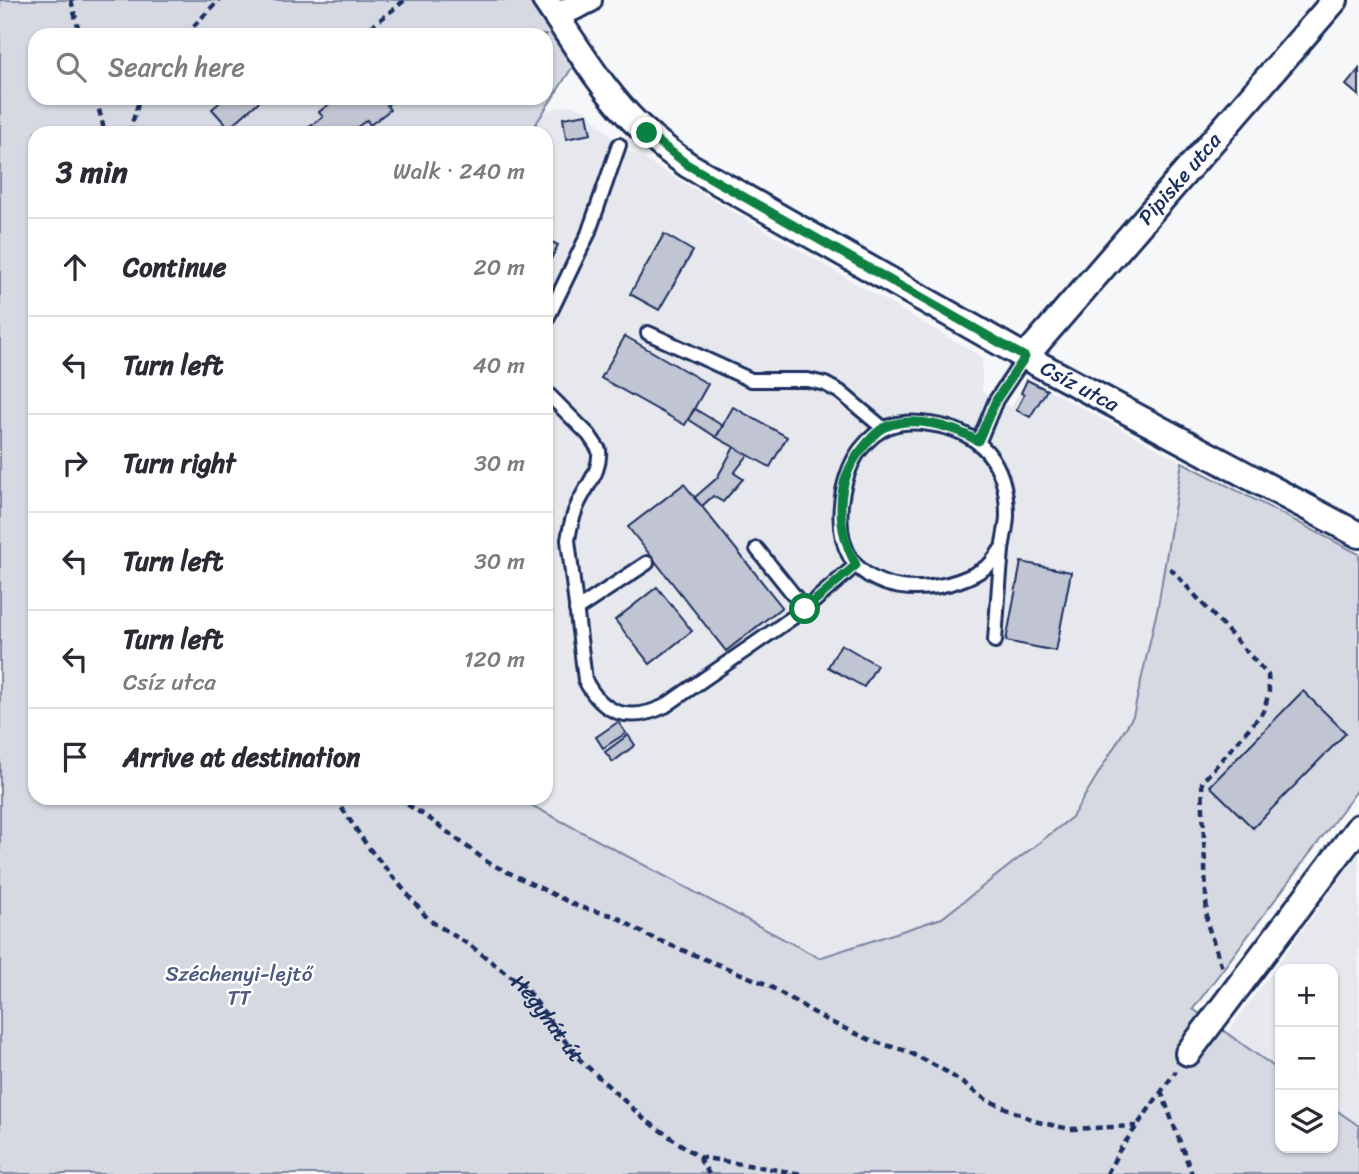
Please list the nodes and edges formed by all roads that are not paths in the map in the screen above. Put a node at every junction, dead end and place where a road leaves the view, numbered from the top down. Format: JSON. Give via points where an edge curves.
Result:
{"nodes":[{"id":1,"x":589,"y":0,"type":"edge"},
{"id":2,"x":1335,"y":0,"type":"edge"},
{"id":3,"x":551,"y":8,"type":"edge"},
{"id":4,"x":619,"y":145,"type":"dead end"},
{"id":5,"x":553,"y":306,"type":"edge"},
{"id":6,"x":648,"y":333,"type":"dead end"},
{"id":7,"x":1025,"y":357,"type":"junction"},
{"id":8,"x":553,"y":400,"type":"edge"},
{"id":9,"x":883,"y":428,"type":"junction"},
{"id":10,"x":978,"y":441,"type":"junction"},
{"id":11,"x":1359,"y":535,"type":"edge"},
{"id":12,"x":1002,"y":548,"type":"junction"},
{"id":13,"x":757,"y":549,"type":"dead end"},
{"id":14,"x":647,"y":563,"type":"dead end"},
{"id":15,"x":856,"y":565,"type":"junction"},
{"id":16,"x":805,"y":609,"type":"junction"},
{"id":17,"x":576,"y":610,"type":"junction"},
{"id":18,"x":995,"y":641,"type":"dead end"},
{"id":19,"x":1359,"y":827,"type":"edge"},
{"id":20,"x":1188,"y":1053,"type":"road end"}],
"edges":[{"from":1,"to":3,"type":"street"},
{"from":2,"to":7,"type":"street","name":"Pipiske utca"},
{"from":3,"to":7,"type":"street","name":"Csíz utca","via":[[615,100],[667,150]]},
{"from":4,"to":5,"type":"lane","via":[[588,234]]},
{"from":6,"to":9,"type":"lane","via":[[751,380],[825,384]]},
{"from":7,"to":10,"type":"lane","via":[[996,400]]},
{"from":7,"to":11,"type":"street","name":"Csíz utca"},
{"from":8,"to":17,"type":"lane","via":[[599,450],[597,471],[579,502],[568,540]]},
{"from":9,"to":10,"type":"lane","via":[[921,422],[953,428]]},
{"from":9,"to":15,"type":"lane","via":[[858,453],[844,484],[843,533]]},
{"from":10,"to":12,"type":"lane","via":[[996,466],[1004,493],[1007,513]]},
{"from":12,"to":15,"type":"lane","via":[[990,564],[933,588],[893,585]]},
{"from":12,"to":18,"type":"lane"},
{"from":13,"to":16,"type":"lane"},
{"from":14,"to":17,"type":"lane"},
{"from":15,"to":16,"type":"lane"},
{"from":16,"to":17,"type":"lane","via":[[665,706],[638,714],[612,711],[593,695],[585,680]]},
{"from":19,"to":20,"type":"street"}]}
